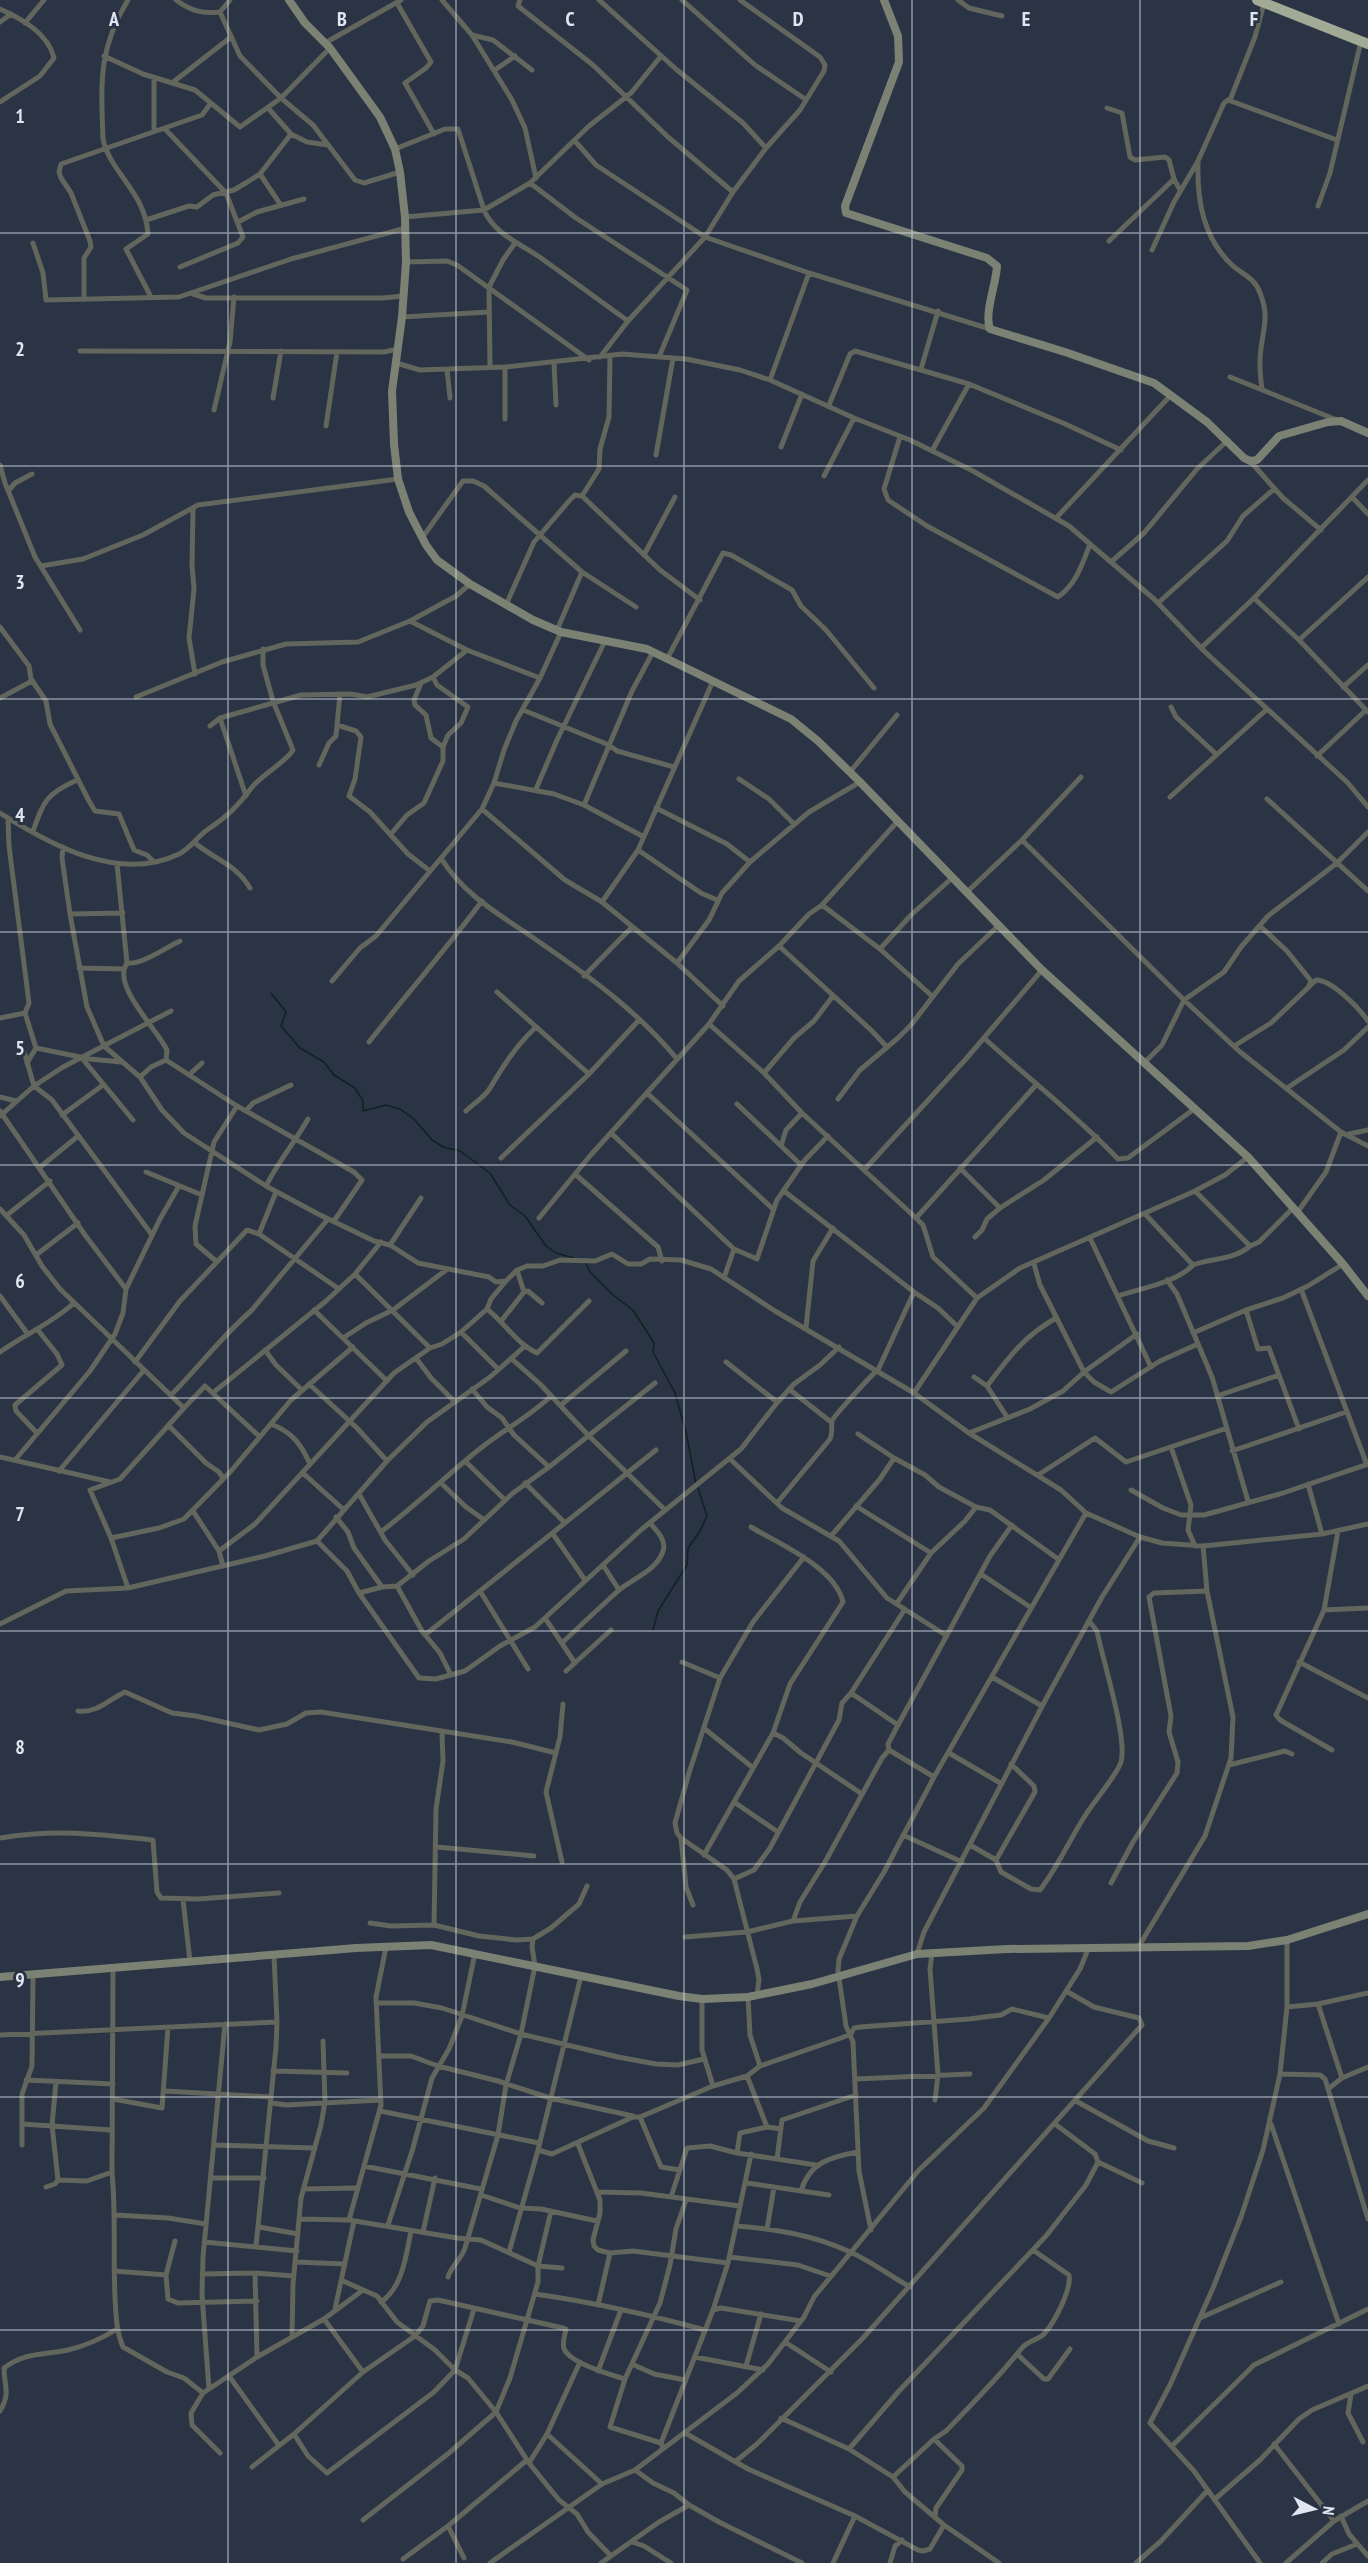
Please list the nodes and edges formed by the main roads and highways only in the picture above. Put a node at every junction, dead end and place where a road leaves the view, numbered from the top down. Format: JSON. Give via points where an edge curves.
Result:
{"nodes":[{"id":1,"x":1261,"y":2,"type":"edge"},
{"id":2,"x":1365,"y":42,"type":"edge"}],
"edges":[{"from":1,"to":2,"type":"highway"}]}
